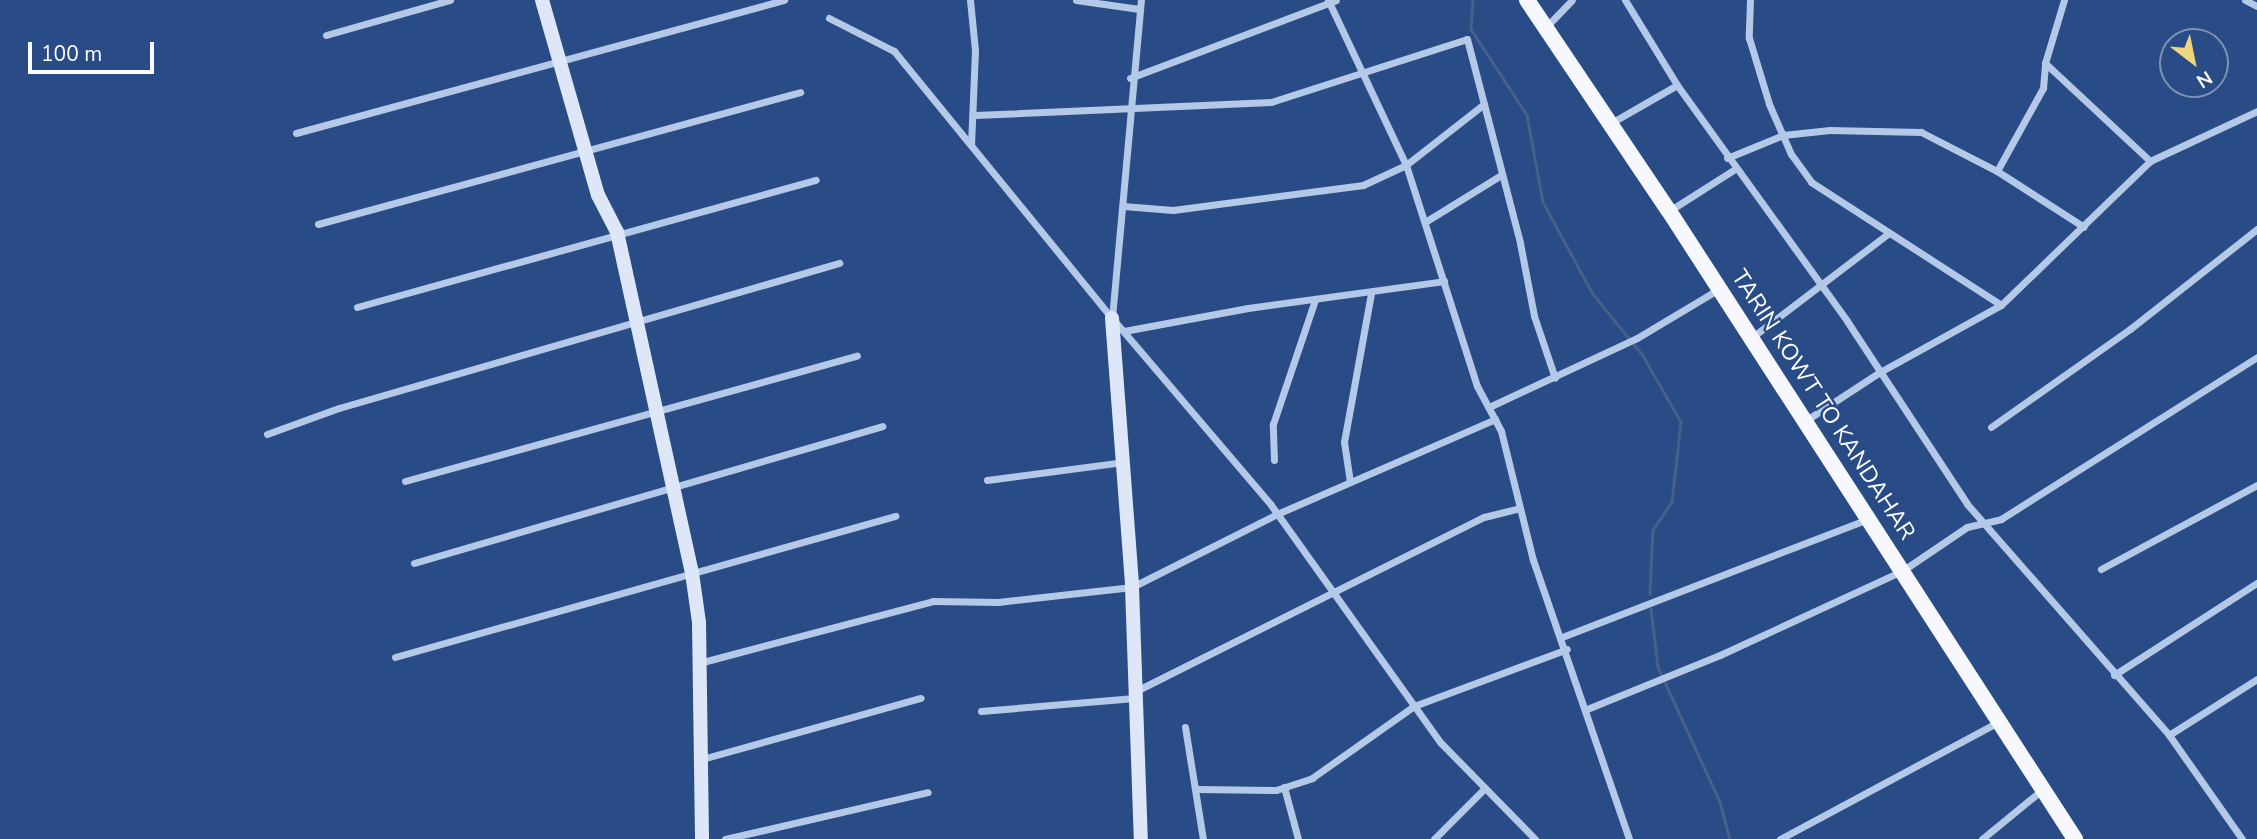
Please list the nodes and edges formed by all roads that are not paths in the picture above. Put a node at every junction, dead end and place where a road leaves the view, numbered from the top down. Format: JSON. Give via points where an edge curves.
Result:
{"nodes":[{"id":1,"x":450,"y":0,"type":"edge"},
{"id":2,"x":542,"y":0,"type":"edge"},
{"id":3,"x":784,"y":0,"type":"edge"},
{"id":4,"x":970,"y":0,"type":"edge"},
{"id":5,"x":1076,"y":0,"type":"edge"},
{"id":6,"x":1141,"y":0,"type":"edge"},
{"id":7,"x":1527,"y":0,"type":"edge"},
{"id":8,"x":1564,"y":0,"type":"edge"},
{"id":9,"x":1572,"y":0,"type":"edge"},
{"id":10,"x":1625,"y":0,"type":"edge"},
{"id":11,"x":1750,"y":0,"type":"edge"},
{"id":12,"x":2064,"y":0,"type":"edge"},
{"id":13,"x":2245,"y":0,"type":"edge"},
{"id":14,"x":1331,"y":1,"type":"edge"},
{"id":15,"x":2257,"y":6,"type":"edge"},
{"id":16,"x":1139,"y":9,"type":"junction"},
{"id":17,"x":1560,"y":13,"type":"junction"},
{"id":18,"x":829,"y":18,"type":"dead end"},
{"id":19,"x":1545,"y":27,"type":"junction"},
{"id":20,"x":326,"y":35,"type":"dead end"},
{"id":21,"x":557,"y":60,"type":"junction"},
{"id":22,"x":2045,"y":63,"type":"junction"},
{"id":23,"x":1361,"y":70,"type":"junction"},
{"id":24,"x":1130,"y":78,"type":"junction"},
{"id":25,"x":1677,"y":85,"type":"junction"},
{"id":26,"x":800,"y":92,"type":"dead end"},
{"id":27,"x":1484,"y":104,"type":"junction"},
{"id":28,"x":1132,"y":106,"type":"junction"},
{"id":29,"x":2257,"y":111,"type":"edge"},
{"id":30,"x":975,"y":115,"type":"junction"},
{"id":31,"x":1611,"y":124,"type":"junction"},
{"id":32,"x":296,"y":133,"type":"dead end"},
{"id":33,"x":1783,"y":135,"type":"junction"},
{"id":34,"x":971,"y":144,"type":"junction"},
{"id":35,"x":584,"y":149,"type":"junction"},
{"id":36,"x":1727,"y":158,"type":"junction"},
{"id":37,"x":2150,"y":161,"type":"junction"},
{"id":38,"x":1406,"y":165,"type":"junction"},
{"id":39,"x":1735,"y":169,"type":"junction"},
{"id":40,"x":1997,"y":171,"type":"junction"},
{"id":41,"x":1502,"y":175,"type":"junction"},
{"id":42,"x":816,"y":180,"type":"dead end"},
{"id":43,"x":1123,"y":206,"type":"junction"},
{"id":44,"x":1669,"y":211,"type":"junction"},
{"id":45,"x":1425,"y":222,"type":"junction"},
{"id":46,"x":318,"y":224,"type":"dead end"},
{"id":47,"x":2084,"y":226,"type":"junction"},
{"id":48,"x":2257,"y":229,"type":"edge"},
{"id":49,"x":617,"y":232,"type":"junction"},
{"id":50,"x":1889,"y":233,"type":"junction"},
{"id":51,"x":839,"y":263,"type":"dead end"},
{"id":52,"x":1444,"y":281,"type":"junction"},
{"id":53,"x":1821,"y":285,"type":"junction"},
{"id":54,"x":1720,"y":288,"type":"junction"},
{"id":55,"x":1371,"y":293,"type":"junction"},
{"id":56,"x":1315,"y":300,"type":"junction"},
{"id":57,"x":2001,"y":305,"type":"junction"},
{"id":58,"x":357,"y":307,"type":"dead end"},
{"id":59,"x":1112,"y":318,"type":"junction"},
{"id":60,"x":636,"y":321,"type":"junction"},
{"id":61,"x":1124,"y":331,"type":"junction"},
{"id":62,"x":1751,"y":338,"type":"junction"},
{"id":63,"x":857,"y":356,"type":"dead end"},
{"id":64,"x":2257,"y":357,"type":"edge"},
{"id":65,"x":1880,"y":372,"type":"junction"},
{"id":66,"x":1555,"y":377,"type":"junction"},
{"id":67,"x":1489,"y":407,"type":"junction"},
{"id":68,"x":656,"y":411,"type":"junction"},
{"id":69,"x":1495,"y":419,"type":"junction"},
{"id":70,"x":1805,"y":421,"type":"junction"},
{"id":71,"x":882,"y":426,"type":"dead end"},
{"id":72,"x":1990,"y":427,"type":"dead end"},
{"id":73,"x":267,"y":433,"type":"dead end"},
{"id":74,"x":1274,"y":460,"type":"dead end"},
{"id":75,"x":1123,"y":462,"type":"junction"},
{"id":76,"x":405,"y":481,"type":"dead end"},
{"id":77,"x":987,"y":481,"type":"dead end"},
{"id":78,"x":1350,"y":482,"type":"junction"},
{"id":79,"x":2257,"y":485,"type":"edge"},
{"id":80,"x":673,"y":486,"type":"junction"},
{"id":81,"x":1520,"y":508,"type":"junction"},
{"id":82,"x":1278,"y":514,"type":"junction"},
{"id":83,"x":895,"y":516,"type":"dead end"},
{"id":84,"x":1868,"y":519,"type":"junction"},
{"id":85,"x":1981,"y":523,"type":"junction"},
{"id":86,"x":414,"y":563,"type":"dead end"},
{"id":87,"x":2101,"y":569,"type":"dead end"},
{"id":88,"x":1902,"y":570,"type":"junction"},
{"id":89,"x":692,"y":573,"type":"junction"},
{"id":90,"x":2257,"y":583,"type":"edge"},
{"id":91,"x":1132,"y":587,"type":"junction"},
{"id":92,"x":1334,"y":593,"type":"junction"},
{"id":93,"x":1562,"y":637,"type":"junction"},
{"id":94,"x":1567,"y":649,"type":"junction"},
{"id":95,"x":395,"y":657,"type":"dead end"},
{"id":96,"x":698,"y":663,"type":"junction"},
{"id":97,"x":2114,"y":675,"type":"junction"},
{"id":98,"x":2257,"y":679,"type":"edge"},
{"id":99,"x":1136,"y":695,"type":"junction"},
{"id":100,"x":921,"y":698,"type":"dead end"},
{"id":101,"x":1414,"y":706,"type":"junction"},
{"id":102,"x":1587,"y":709,"type":"junction"},
{"id":103,"x":981,"y":711,"type":"dead end"},
{"id":104,"x":2000,"y":720,"type":"junction"},
{"id":105,"x":1185,"y":727,"type":"dead end"},
{"id":106,"x":2169,"y":735,"type":"junction"},
{"id":107,"x":701,"y":759,"type":"junction"},
{"id":108,"x":1284,"y":787,"type":"junction"},
{"id":109,"x":1485,"y":788,"type":"junction"},
{"id":110,"x":2044,"y":788,"type":"junction"},
{"id":111,"x":1197,"y":789,"type":"junction"},
{"id":112,"x":928,"y":792,"type":"dead end"},
{"id":113,"x":702,"y":839,"type":"edge"},
{"id":114,"x":725,"y":839,"type":"edge"},
{"id":115,"x":1141,"y":839,"type":"edge"},
{"id":116,"x":1203,"y":839,"type":"edge"},
{"id":117,"x":1298,"y":839,"type":"edge"},
{"id":118,"x":1434,"y":839,"type":"edge"},
{"id":119,"x":1535,"y":839,"type":"edge"},
{"id":120,"x":1629,"y":839,"type":"edge"},
{"id":121,"x":1780,"y":839,"type":"edge"},
{"id":122,"x":1982,"y":839,"type":"edge"},
{"id":123,"x":2075,"y":839,"type":"edge"},
{"id":124,"x":2242,"y":839,"type":"edge"}],
"edges":[{"from":1,"to":20,"type":"street"},
{"from":2,"to":21,"type":"street"},
{"from":3,"to":21,"type":"street"},
{"from":4,"to":30,"type":"street"},
{"from":5,"to":16,"type":"street"},
{"from":6,"to":16,"type":"street"},
{"from":7,"to":19,"type":"main road","name":"TARIN KOWT TO KANDAHAR"},
{"from":8,"to":17,"type":"street"},
{"from":9,"to":17,"type":"street"},
{"from":10,"to":25,"type":"street"},
{"from":11,"to":33,"type":"street","via":[[1749,38]]},
{"from":12,"to":22,"type":"street"},
{"from":13,"to":15,"type":"street"},
{"from":14,"to":23,"type":"street"},
{"from":14,"to":24,"type":"street"},
{"from":16,"to":24,"type":"street"},
{"from":17,"to":19,"type":"street"},
{"from":18,"to":34,"type":"street","via":[[894,51]]},
{"from":19,"to":31,"type":"main road","name":"TARIN KOWT TO KANDAHAR"},
{"from":21,"to":32,"type":"street"},
{"from":21,"to":35,"type":"street"},
{"from":22,"to":37,"type":"street"},
{"from":22,"to":40,"type":"street","via":[[2043,88]]},
{"from":23,"to":27,"type":"street","via":[[1467,38]]},
{"from":23,"to":28,"type":"street","via":[[1271,102]]},
{"from":23,"to":38,"type":"street"},
{"from":24,"to":28,"type":"street"},
{"from":25,"to":31,"type":"street"},
{"from":25,"to":36,"type":"street"},
{"from":26,"to":35,"type":"street"},
{"from":27,"to":38,"type":"street"},
{"from":27,"to":41,"type":"street"},
{"from":28,"to":30,"type":"street"},
{"from":28,"to":43,"type":"street"},
{"from":29,"to":37,"type":"street"},
{"from":30,"to":34,"type":"street"},
{"from":31,"to":44,"type":"main road","name":"TARIN KOWT TO KANDAHAR"},
{"from":33,"to":36,"type":"street"},
{"from":33,"to":40,"type":"street","via":[[1830,130],[1921,132]]},
{"from":33,"to":50,"type":"street","via":[[1811,182]]},
{"from":34,"to":59,"type":"street"},
{"from":35,"to":46,"type":"street"},
{"from":35,"to":49,"type":"street","via":[[598,195]]},
{"from":36,"to":39,"type":"street"},
{"from":37,"to":47,"type":"street"},
{"from":38,"to":43,"type":"street","via":[[1363,185],[1173,210]]},
{"from":38,"to":45,"type":"street"},
{"from":39,"to":44,"type":"street"},
{"from":39,"to":53,"type":"street"},
{"from":40,"to":47,"type":"street"},
{"from":41,"to":45,"type":"street"},
{"from":41,"to":66,"type":"street","via":[[1534,316]]},
{"from":42,"to":49,"type":"street"},
{"from":43,"to":59,"type":"street"},
{"from":44,"to":54,"type":"main road","name":"TARIN KOWT TO KANDAHAR"},
{"from":45,"to":52,"type":"street"},
{"from":47,"to":57,"type":"street"},
{"from":48,"to":72,"type":"street","via":[[2130,329]]},
{"from":49,"to":58,"type":"street"},
{"from":49,"to":60,"type":"street"},
{"from":50,"to":53,"type":"street"},
{"from":50,"to":57,"type":"street"},
{"from":51,"to":60,"type":"street"},
{"from":52,"to":55,"type":"street"},
{"from":52,"to":67,"type":"street","via":[[1477,386]]},
{"from":53,"to":62,"type":"street"},
{"from":53,"to":65,"type":"street"},
{"from":54,"to":62,"type":"main road","name":"TARIN KOWT TO KANDAHAR"},
{"from":54,"to":66,"type":"street","via":[[1637,338]]},
{"from":55,"to":56,"type":"street"},
{"from":55,"to":78,"type":"street","via":[[1344,442]]},
{"from":56,"to":61,"type":"street"},
{"from":56,"to":74,"type":"street","via":[[1273,424]]},
{"from":57,"to":65,"type":"street"},
{"from":59,"to":61,"type":"street"},
{"from":59,"to":75,"type":"street"},
{"from":60,"to":68,"type":"street"},
{"from":60,"to":73,"type":"street"},
{"from":61,"to":82,"type":"street"},
{"from":62,"to":70,"type":"main road","name":"TARIN KOWT TO KANDAHAR"},
{"from":63,"to":68,"type":"street"},
{"from":64,"to":85,"type":"street","via":[[2001,519]]},
{"from":65,"to":70,"type":"street"},
{"from":65,"to":85,"type":"street"},
{"from":66,"to":67,"type":"street"},
{"from":67,"to":69,"type":"street"},
{"from":68,"to":76,"type":"street"},
{"from":68,"to":80,"type":"street"},
{"from":69,"to":78,"type":"street"},
{"from":69,"to":81,"type":"street"},
{"from":70,"to":84,"type":"main road","name":"TARIN KOWT TO KANDAHAR"},
{"from":71,"to":80,"type":"street"},
{"from":75,"to":77,"type":"street"},
{"from":75,"to":91,"type":"street"},
{"from":78,"to":82,"type":"street"},
{"from":79,"to":87,"type":"street"},
{"from":80,"to":86,"type":"street"},
{"from":80,"to":89,"type":"street"},
{"from":81,"to":92,"type":"street","via":[[1483,517]]},
{"from":81,"to":93,"type":"street","via":[[1533,560]]},
{"from":82,"to":91,"type":"street"},
{"from":82,"to":92,"type":"street"},
{"from":83,"to":89,"type":"street"},
{"from":84,"to":88,"type":"main road","name":"TARIN KOWT TO KANDAHAR"},
{"from":84,"to":93,"type":"street"},
{"from":85,"to":88,"type":"street","via":[[1966,527]]},
{"from":85,"to":97,"type":"street"},
{"from":88,"to":102,"type":"street","via":[[1720,655]]},
{"from":88,"to":104,"type":"main road","name":"TARIN KOWT TO KANDAHAR"},
{"from":89,"to":95,"type":"street"},
{"from":89,"to":96,"type":"street","via":[[699,622]]},
{"from":90,"to":97,"type":"street"},
{"from":91,"to":96,"type":"street","via":[[1034,600],[933,601]]},
{"from":91,"to":99,"type":"street"},
{"from":92,"to":99,"type":"street"},
{"from":92,"to":101,"type":"street"},
{"from":93,"to":94,"type":"street"},
{"from":94,"to":101,"type":"street"},
{"from":94,"to":102,"type":"street"},
{"from":96,"to":107,"type":"street"},
{"from":97,"to":106,"type":"street"},
{"from":98,"to":106,"type":"street"},
{"from":99,"to":103,"type":"street"},
{"from":99,"to":115,"type":"street"},
{"from":100,"to":107,"type":"street"},
{"from":101,"to":108,"type":"street","via":[[1312,778]]},
{"from":101,"to":109,"type":"street","via":[[1440,742]]},
{"from":102,"to":120,"type":"street"},
{"from":104,"to":110,"type":"main road","name":"TARIN KOWT TO KANDAHAR"},
{"from":104,"to":121,"type":"street"},
{"from":105,"to":111,"type":"street"},
{"from":106,"to":124,"type":"street"},
{"from":107,"to":113,"type":"street"},
{"from":108,"to":111,"type":"street"},
{"from":108,"to":117,"type":"street"},
{"from":109,"to":118,"type":"street"},
{"from":109,"to":119,"type":"street"},
{"from":110,"to":122,"type":"street"},
{"from":110,"to":123,"type":"main road","name":"TARIN KOWT TO KANDAHAR"},
{"from":111,"to":116,"type":"street"},
{"from":112,"to":114,"type":"street"}]}
